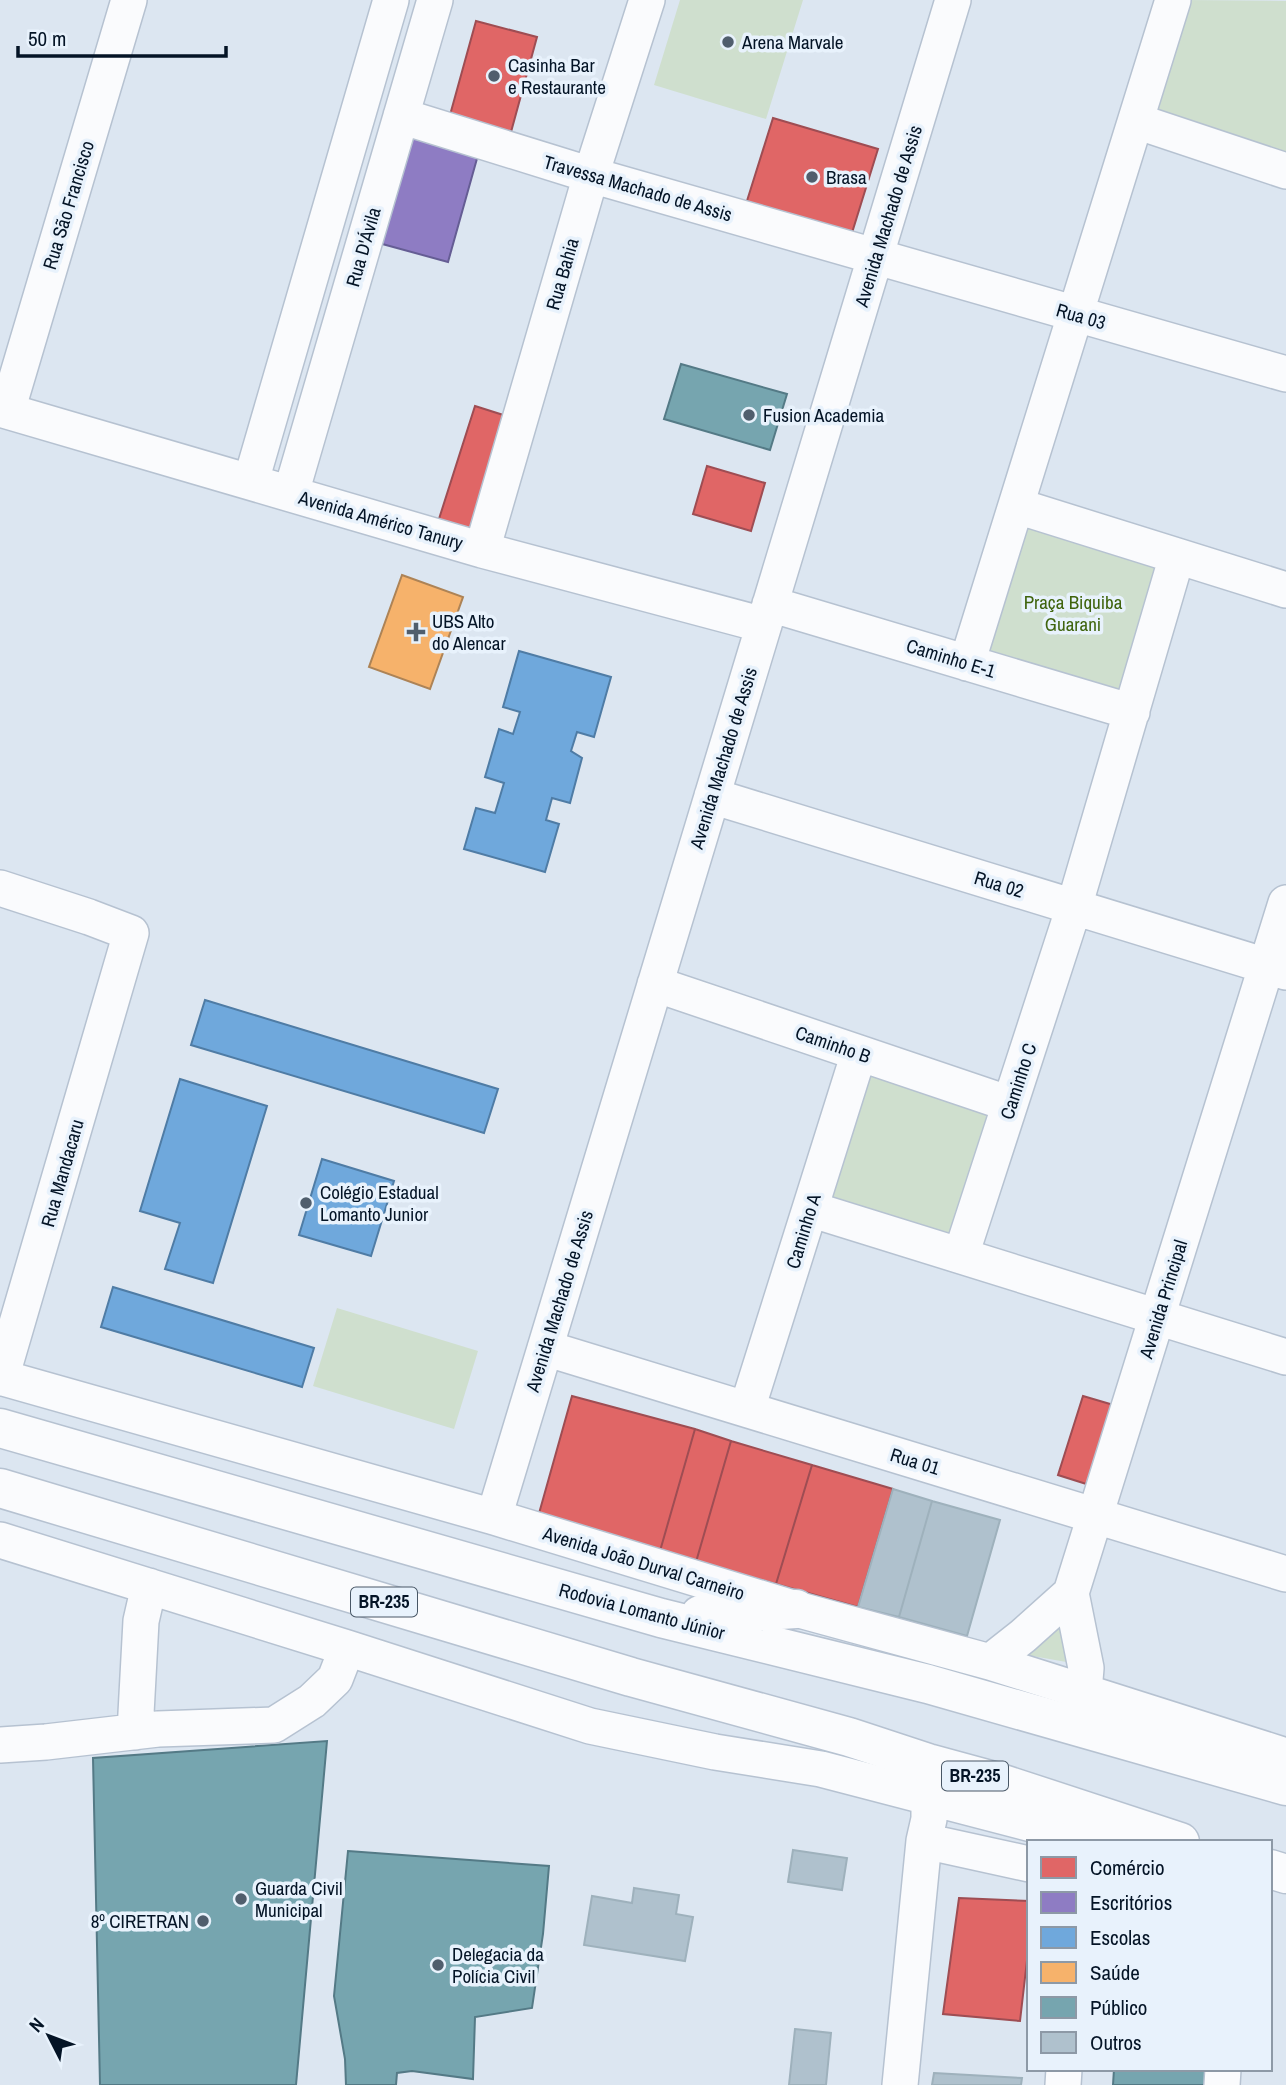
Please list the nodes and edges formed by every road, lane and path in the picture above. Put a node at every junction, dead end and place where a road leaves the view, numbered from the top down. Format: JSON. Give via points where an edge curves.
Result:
{"nodes":[{"id":1,"x":129,"y":0,"type":"edge"},
{"id":2,"x":391,"y":0,"type":"edge"},
{"id":3,"x":435,"y":0,"type":"edge"},
{"id":4,"x":647,"y":0,"type":"edge"},
{"id":5,"x":953,"y":0,"type":"edge"},
{"id":6,"x":1173,"y":0,"type":"edge"},
{"id":7,"x":401,"y":116,"type":"junction"},
{"id":8,"x":1136,"y":121,"type":"junction"},
{"id":9,"x":342,"y":169,"type":"junction"},
{"id":10,"x":1286,"y":171,"type":"edge"},
{"id":11,"x":591,"y":174,"type":"junction"},
{"id":12,"x":383,"y":178,"type":"junction"},
{"id":13,"x":875,"y":257,"type":"junction"},
{"id":14,"x":1076,"y":314,"type":"junction"},
{"id":15,"x":1286,"y":374,"type":"edge"},
{"id":16,"x":3,"y":410,"type":"edge"},
{"id":17,"x":251,"y":481,"type":"junction"},
{"id":18,"x":291,"y":494,"type":"junction"},
{"id":19,"x":1017,"y":506,"type":"junction"},
{"id":20,"x":482,"y":550,"type":"junction"},
{"id":21,"x":1177,"y":556,"type":"junction"},
{"id":22,"x":1286,"y":590,"type":"edge"},
{"id":23,"x":767,"y":614,"type":"junction"},
{"id":24,"x":967,"y":663,"type":"junction"},
{"id":25,"x":1132,"y":712,"type":"junction"},
{"id":26,"x":712,"y":796,"type":"junction"},
{"id":27,"x":0,"y":888,"type":"edge"},
{"id":28,"x":1286,"y":903,"type":"edge"},
{"id":29,"x":1074,"y":907,"type":"junction"},
{"id":30,"x":1277,"y":969,"type":"edge"},
{"id":31,"x":655,"y":984,"type":"junction"},
{"id":32,"x":859,"y":1053,"type":"junction"},
{"id":33,"x":1010,"y":1104,"type":"junction"},
{"id":34,"x":810,"y":1209,"type":"junction"},
{"id":35,"x":961,"y":1255,"type":"junction"},
{"id":36,"x":1158,"y":1315,"type":"junction"},
{"id":37,"x":545,"y":1348,"type":"junction"},
{"id":38,"x":1286,"y":1357,"type":"edge"},
{"id":39,"x":1,"y":1378,"type":"edge"},
{"id":40,"x":747,"y":1409,"type":"junction"},
{"id":41,"x":0,"y":1427,"type":"edge"},
{"id":42,"x":0,"y":1488,"type":"edge"},
{"id":43,"x":1095,"y":1515,"type":"junction"},
{"id":44,"x":494,"y":1517,"type":"junction"},
{"id":45,"x":0,"y":1541,"type":"edge"},
{"id":46,"x":1286,"y":1574,"type":"edge"},
{"id":47,"x":149,"y":1586,"type":"junction"},
{"id":48,"x":1071,"y":1593,"type":"junction"},
{"id":49,"x":796,"y":1609,"type":"junction"},
{"id":50,"x":661,"y":1618,"type":"junction"},
{"id":51,"x":347,"y":1648,"type":"junction"},
{"id":52,"x":990,"y":1662,"type":"junction"},
{"id":53,"x":1084,"y":1692,"type":"junction"},
{"id":54,"x":135,"y":1732,"type":"junction"},
{"id":55,"x":0,"y":1745,"type":"edge"},
{"id":56,"x":1286,"y":1756,"type":"edge"},
{"id":57,"x":1286,"y":1786,"type":"edge"},
{"id":58,"x":929,"y":1796,"type":"junction"},
{"id":59,"x":1077,"y":1839,"type":"edge"},
{"id":60,"x":1172,"y":1839,"type":"edge"},
{"id":61,"x":924,"y":1841,"type":"junction"},
{"id":62,"x":1027,"y":1864,"type":"edge"},
{"id":63,"x":900,"y":2085,"type":"edge"}],
"edges":[{"from":1,"to":16,"type":"street","name":"Rua São Francisco"},
{"from":2,"to":9,"type":"street"},
{"from":3,"to":7,"type":"street","name":"Rua D'Ávila"},
{"from":4,"to":11,"type":"street","name":"Rua Bahia"},
{"from":5,"to":13,"type":"street","name":"Avenida Machado de Assis"},
{"from":6,"to":8,"type":"street"},
{"from":7,"to":11,"type":"street","name":"Travessa Machado de Assis"},
{"from":7,"to":12,"type":"street","name":"Rua D'Ávila"},
{"from":8,"to":10,"type":"street"},
{"from":8,"to":14,"type":"street"},
{"from":9,"to":12,"type":"street"},
{"from":9,"to":17,"type":"street"},
{"from":11,"to":13,"type":"street","name":"Travessa Machado de Assis"},
{"from":11,"to":20,"type":"street","name":"Rua Bahia"},
{"from":12,"to":18,"type":"street","name":"Rua D'Ávila"},
{"from":13,"to":14,"type":"street","name":"Rua 03"},
{"from":13,"to":23,"type":"street","name":"Avenida Machado de Assis"},
{"from":14,"to":15,"type":"street","name":"Rua 03"},
{"from":14,"to":19,"type":"street"},
{"from":16,"to":17,"type":"street","name":"Avenida Américo Tanury"},
{"from":17,"to":18,"type":"street","name":"Avenida Américo Tanury"},
{"from":18,"to":20,"type":"street","name":"Avenida Américo Tanury"},
{"from":19,"to":21,"type":"street"},
{"from":19,"to":24,"type":"street"},
{"from":20,"to":23,"type":"street","name":"Avenida Américo Tanury"},
{"from":21,"to":22,"type":"street"},
{"from":21,"to":25,"type":"street","name":"Caminho C"},
{"from":23,"to":24,"type":"street","name":"Caminho E-1"},
{"from":23,"to":26,"type":"street","name":"Avenida Machado de Assis"},
{"from":24,"to":25,"type":"street","name":"Caminho E-1"},
{"from":25,"to":29,"type":"street","name":"Caminho C"},
{"from":26,"to":29,"type":"street","name":"Rua 02"},
{"from":26,"to":31,"type":"street","name":"Avenida Machado de Assis"},
{"from":27,"to":39,"type":"street","name":"Rua Mandacaru","via":[[131,933]]},
{"from":28,"to":30,"type":"street","name":"Avenida Principal"},
{"from":29,"to":30,"type":"street","name":"Rua 02"},
{"from":29,"to":33,"type":"street","name":"Caminho C"},
{"from":30,"to":36,"type":"street","name":"Avenida Principal"},
{"from":31,"to":32,"type":"street","name":"Caminho B"},
{"from":31,"to":37,"type":"street","name":"Avenida Machado de Assis"},
{"from":32,"to":33,"type":"street","name":"Caminho B"},
{"from":32,"to":34,"type":"street","name":"Caminho A"},
{"from":33,"to":35,"type":"street","name":"Caminho C"},
{"from":34,"to":35,"type":"street"},
{"from":34,"to":40,"type":"street","name":"Caminho A"},
{"from":35,"to":36,"type":"street"},
{"from":36,"to":38,"type":"street"},
{"from":36,"to":43,"type":"street","name":"Avenida Principal"},
{"from":37,"to":40,"type":"street","name":"Rua 01"},
{"from":37,"to":44,"type":"street","name":"Avenida Machado de Assis"},
{"from":39,"to":44,"type":"street","name":"Avenida João Durval Carneiro"},
{"from":40,"to":43,"type":"street","name":"Rua 01"},
{"from":41,"to":50,"type":"highway","name":"Rodovia Lomanto Júnior"},
{"from":42,"to":60,"type":"highway","number":"BR-235","via":[[994,1781]]},
{"from":43,"to":46,"type":"street","name":"Rua 01"},
{"from":43,"to":48,"type":"street","name":"Avenida Principal"},
{"from":44,"to":49,"type":"street","name":"Avenida João Durval Carneiro"},
{"from":45,"to":47,"type":"street"},
{"from":47,"to":51,"type":"street"},
{"from":47,"to":54,"type":"street","via":[[141,1621]]},
{"from":48,"to":52,"type":"street"},
{"from":48,"to":53,"type":"street","via":[[1086,1668]]},
{"from":49,"to":50,"type":"highway"},
{"from":49,"to":52,"type":"street","name":"Avenida João Durval Carneiro"},
{"from":50,"to":57,"type":"highway","name":"Rodovia Lomanto Júnior","via":[[928,1684]]},
{"from":51,"to":54,"type":"street","via":[[335,1679],[312,1701],[274,1725]]},
{"from":51,"to":58,"type":"street","via":[[590,1726],[821,1769]]},
{"from":52,"to":53,"type":"street","name":"Avenida João Durval Carneiro"},
{"from":53,"to":56,"type":"street","name":"Avenida João Durval Carneiro"},
{"from":54,"to":55,"type":"street"},
{"from":58,"to":59,"type":"street"},
{"from":58,"to":61,"type":"street"},
{"from":59,"to":60,"type":"street"},
{"from":61,"to":62,"type":"street"},
{"from":61,"to":63,"type":"street"}]}
